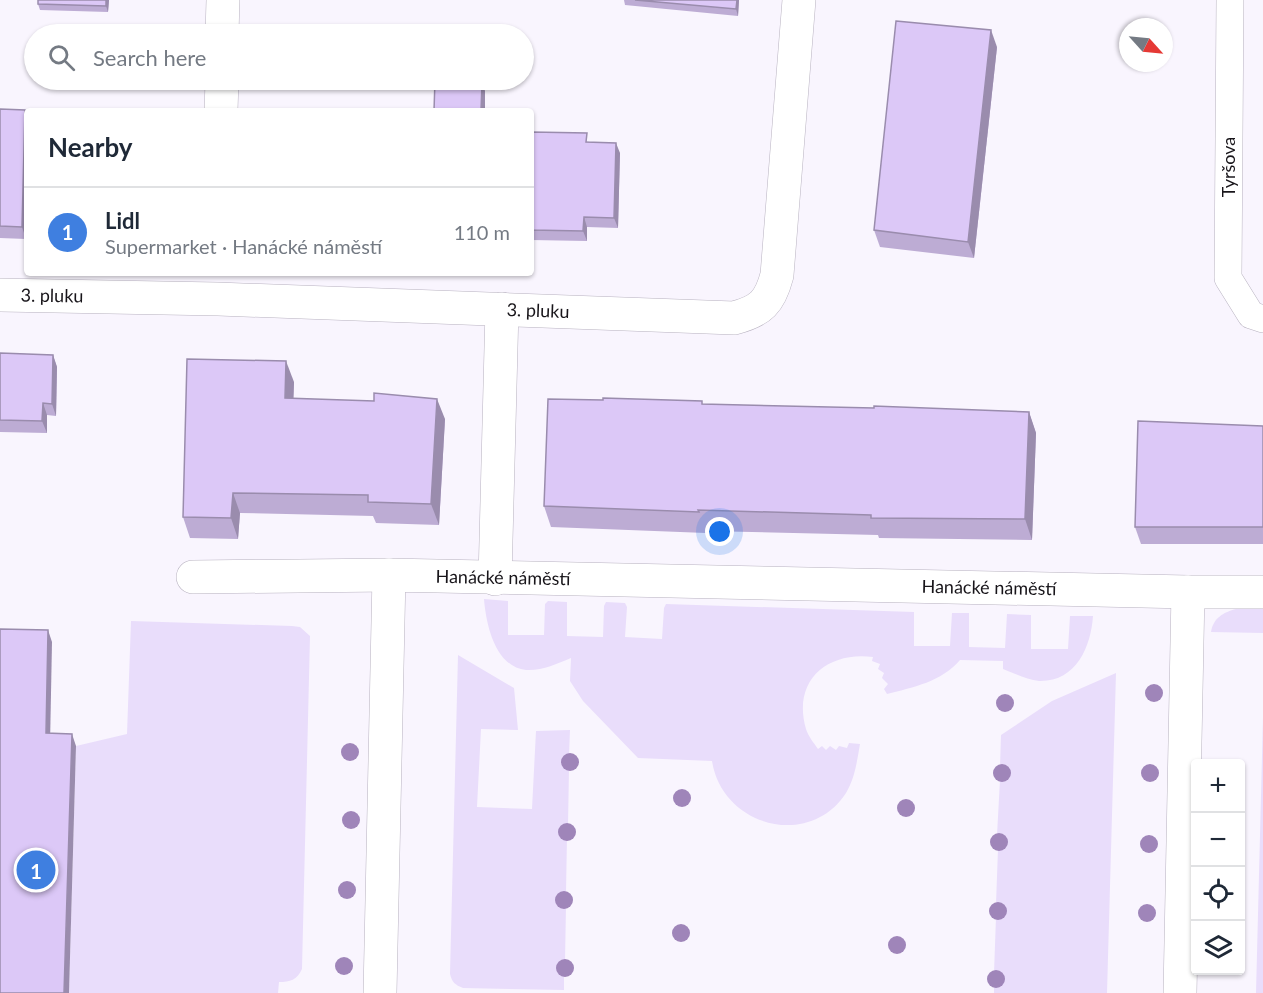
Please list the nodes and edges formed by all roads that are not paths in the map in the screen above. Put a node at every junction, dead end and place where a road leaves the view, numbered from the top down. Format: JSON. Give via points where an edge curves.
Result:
{"nodes":[{"id":1,"x":223,"y":0,"type":"edge"},
{"id":2,"x":799,"y":0,"type":"edge"},
{"id":3,"x":1230,"y":0,"type":"edge"},
{"id":4,"x":222,"y":24,"type":"edge"},
{"id":5,"x":222,"y":90,"type":"edge"},
{"id":6,"x":221,"y":108,"type":"edge"},
{"id":7,"x":218,"y":286,"type":"edge"},
{"id":8,"x":0,"y":296,"type":"edge"},
{"id":9,"x":502,"y":309,"type":"junction"},
{"id":10,"x":1263,"y":319,"type":"edge"},
{"id":11,"x":389,"y":575,"type":"junction"},
{"id":12,"x":192,"y":578,"type":"dead end"},
{"id":13,"x":495,"y":579,"type":"junction"},
{"id":14,"x":1188,"y":592,"type":"junction"},
{"id":15,"x":1263,"y":592,"type":"edge"},
{"id":16,"x":380,"y":993,"type":"edge"},
{"id":17,"x":1180,"y":993,"type":"edge"}],
"edges":[{"from":1,"to":4,"type":"street"},
{"from":2,"to":9,"type":"street","name":"3. pluku","via":[[777,275],[762,306],[734,318]]},
{"from":3,"to":10,"type":"lane","name":"Tyršova","via":[[1228,278],[1251,315]]},
{"from":5,"to":6,"type":"street"},
{"from":7,"to":8,"type":"street","name":"3. pluku"},
{"from":7,"to":9,"type":"street","name":"3. pluku"},
{"from":9,"to":13,"type":"street"},
{"from":11,"to":12,"type":"street","name":"Hanácké náměstí"},
{"from":11,"to":13,"type":"street","name":"Hanácké náměstí"},
{"from":11,"to":16,"type":"street"},
{"from":13,"to":14,"type":"street","name":"Hanácké náměstí"},
{"from":14,"to":15,"type":"street","name":"Hanácké náměstí"},
{"from":14,"to":17,"type":"street"}]}
